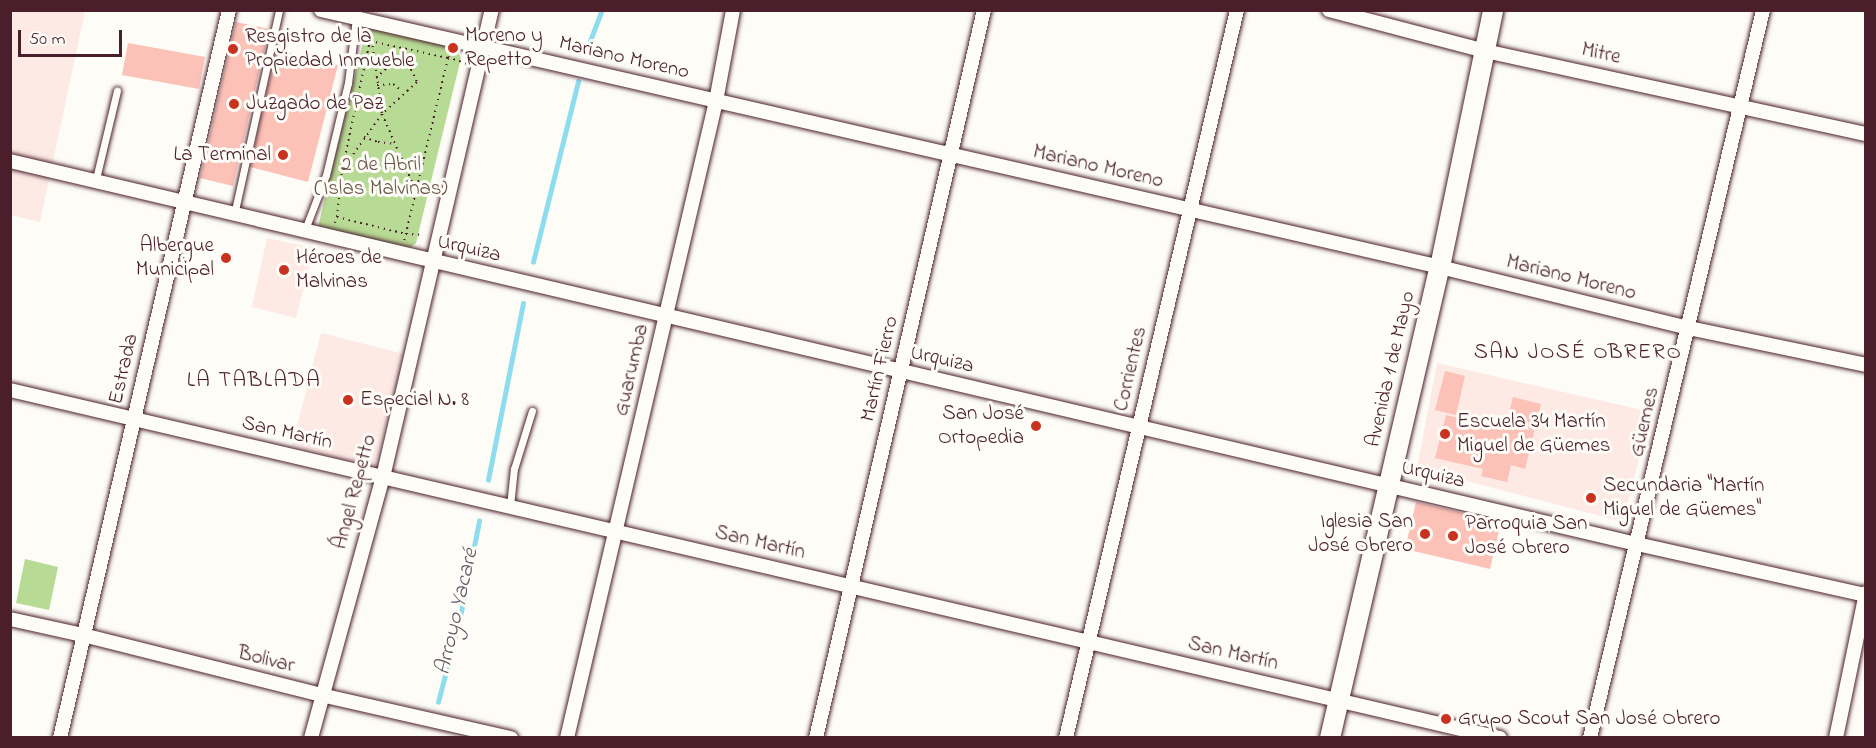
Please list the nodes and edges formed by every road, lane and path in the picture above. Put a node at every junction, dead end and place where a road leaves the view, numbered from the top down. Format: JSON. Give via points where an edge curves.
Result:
{"nodes":[{"id":1,"x":229,"y":10,"type":"edge"},
{"id":2,"x":279,"y":10,"type":"edge"},
{"id":3,"x":321,"y":10,"type":"edge"},
{"id":4,"x":492,"y":10,"type":"edge"},
{"id":5,"x":733,"y":10,"type":"edge"},
{"id":6,"x":984,"y":10,"type":"edge"},
{"id":7,"x":1237,"y":10,"type":"edge"},
{"id":8,"x":1329,"y":10,"type":"edge"},
{"id":9,"x":1493,"y":10,"type":"edge"},
{"id":10,"x":1763,"y":10,"type":"edge"},
{"id":11,"x":356,"y":18,"type":"junction"},
{"id":12,"x":370,"y":41,"type":"junction"},
{"id":13,"x":483,"y":48,"type":"junction"},
{"id":14,"x":403,"y":51,"type":"junction"},
{"id":15,"x":1485,"y":51,"type":"junction"},
{"id":16,"x":448,"y":58,"type":"junction"},
{"id":17,"x":478,"y":68,"type":"junction"},
{"id":18,"x":376,"y":78,"type":"junction"},
{"id":19,"x":377,"y":85,"type":"junction"},
{"id":20,"x":117,"y":91,"type":"dead end"},
{"id":21,"x":403,"y":92,"type":"junction"},
{"id":22,"x":716,"y":101,"type":"junction"},
{"id":23,"x":1742,"y":106,"type":"junction"},
{"id":24,"x":382,"y":114,"type":"junction"},
{"id":25,"x":1866,"y":134,"type":"edge"},
{"id":26,"x":364,"y":137,"type":"junction"},
{"id":27,"x":395,"y":144,"type":"junction"},
{"id":28,"x":950,"y":155,"type":"junction"},
{"id":29,"x":10,"y":161,"type":"edge"},
{"id":30,"x":342,"y":170,"type":"junction"},
{"id":31,"x":95,"y":183,"type":"junction"},
{"id":32,"x":416,"y":191,"type":"junction"},
{"id":33,"x":184,"y":204,"type":"junction"},
{"id":34,"x":1190,"y":210,"type":"junction"},
{"id":35,"x":234,"y":215,"type":"junction"},
{"id":36,"x":337,"y":217,"type":"junction"},
{"id":37,"x":304,"y":232,"type":"junction"},
{"id":38,"x":406,"y":234,"type":"junction"},
{"id":39,"x":439,"y":236,"type":"junction"},
{"id":40,"x":331,"y":238,"type":"junction"},
{"id":41,"x":401,"y":254,"type":"junction"},
{"id":42,"x":433,"y":262,"type":"junction"},
{"id":43,"x":1440,"y":267,"type":"junction"},
{"id":44,"x":666,"y":316,"type":"junction"},
{"id":45,"x":1689,"y":327,"type":"junction"},
{"id":46,"x":1866,"y":364,"type":"edge"},
{"id":47,"x":901,"y":372,"type":"junction"},
{"id":48,"x":10,"y":390,"type":"edge"},
{"id":49,"x":532,"y":411,"type":"dead end"},
{"id":50,"x":135,"y":419,"type":"junction"},
{"id":51,"x":1139,"y":427,"type":"junction"},
{"id":52,"x":383,"y":477,"type":"junction"},
{"id":53,"x":1389,"y":486,"type":"junction"},
{"id":54,"x":510,"y":506,"type":"junction"},
{"id":55,"x":615,"y":531,"type":"junction"},
{"id":56,"x":1637,"y":544,"type":"junction"},
{"id":57,"x":851,"y":586,"type":"junction"},
{"id":58,"x":1865,"y":594,"type":"edge"},
{"id":59,"x":10,"y":619,"type":"edge"},
{"id":60,"x":83,"y":635,"type":"junction"},
{"id":61,"x":1089,"y":642,"type":"junction"},
{"id":62,"x":321,"y":695,"type":"junction"},
{"id":63,"x":1339,"y":700,"type":"junction"},
{"id":64,"x":60,"y":738,"type":"edge"},
{"id":65,"x":311,"y":738,"type":"edge"},
{"id":66,"x":511,"y":738,"type":"edge"},
{"id":67,"x":567,"y":738,"type":"edge"},
{"id":68,"x":816,"y":738,"type":"edge"},
{"id":69,"x":1066,"y":738,"type":"edge"},
{"id":70,"x":1330,"y":738,"type":"edge"},
{"id":71,"x":1500,"y":738,"type":"edge"},
{"id":72,"x":1590,"y":738,"type":"edge"},
{"id":73,"x":1836,"y":738,"type":"edge"}],
"edges":[{"from":1,"to":33,"type":"street","name":"Estrada"},
{"from":2,"to":35,"type":"lane"},
{"from":3,"to":11,"type":"street","name":"Mariano Moreno"},
{"from":4,"to":13,"type":"street","name":"Ángel Repetto"},
{"from":5,"to":22,"type":"street","name":"Guarumba"},
{"from":6,"to":28,"type":"street","name":"Martín Fierro"},
{"from":7,"to":34,"type":"street","name":"Corrientes"},
{"from":8,"to":15,"type":"street","name":"Mitre"},
{"from":9,"to":15,"type":"main road","name":"Avenida 1 de Mayo"},
{"from":10,"to":23,"type":"street","name":"Güemes"},
{"from":11,"to":13,"type":"street","name":"Mariano Moreno"},
{"from":11,"to":37,"type":"lane","via":[[348,83],[326,175]]},
{"from":12,"to":14,"type":"path"},
{"from":12,"to":18,"type":"path"},
{"from":12,"to":30,"type":"path"},
{"from":13,"to":17,"type":"street","name":"Ángel Repetto"},
{"from":13,"to":22,"type":"street","name":"Mariano Moreno"},
{"from":14,"to":16,"type":"path"},
{"from":14,"to":18,"type":"path"},
{"from":14,"to":21,"type":"path","via":[[417,81]]},
{"from":15,"to":23,"type":"street","name":"Mitre"},
{"from":15,"to":43,"type":"main road","name":"Avenida 1 de Mayo"},
{"from":16,"to":17,"type":"path"},
{"from":16,"to":32,"type":"path"},
{"from":17,"to":39,"type":"street","name":"Ángel Repetto"},
{"from":18,"to":19,"type":"path"},
{"from":19,"to":21,"type":"path","via":[[393,84]]},
{"from":19,"to":24,"type":"path"},
{"from":20,"to":31,"type":"lane"},
{"from":21,"to":24,"type":"path"},
{"from":22,"to":28,"type":"street","name":"Mariano Moreno"},
{"from":22,"to":44,"type":"street","name":"Guarumba"},
{"from":23,"to":25,"type":"street","name":"Mitre"},
{"from":23,"to":45,"type":"street","name":"Güemes"},
{"from":24,"to":26,"type":"path"},
{"from":24,"to":27,"type":"path"},
{"from":26,"to":27,"type":"path"},
{"from":26,"to":30,"type":"path"},
{"from":27,"to":32,"type":"path"},
{"from":28,"to":34,"type":"street","name":"Mariano Moreno"},
{"from":28,"to":47,"type":"street","name":"Martín Fierro"},
{"from":29,"to":31,"type":"street","name":"Urquiza"},
{"from":30,"to":36,"type":"path"},
{"from":31,"to":33,"type":"street","name":"Urquiza"},
{"from":32,"to":38,"type":"path"},
{"from":33,"to":35,"type":"street","name":"Urquiza"},
{"from":33,"to":50,"type":"street","name":"Estrada"},
{"from":34,"to":43,"type":"street","name":"Mariano Moreno"},
{"from":34,"to":51,"type":"street","name":"Corrientes"},
{"from":35,"to":37,"type":"street","name":"Urquiza"},
{"from":36,"to":38,"type":"path"},
{"from":36,"to":40,"type":"path"},
{"from":37,"to":40,"type":"street","name":"Urquiza"},
{"from":38,"to":39,"type":"path"},
{"from":38,"to":41,"type":"path"},
{"from":39,"to":42,"type":"street","name":"Ángel Repetto"},
{"from":40,"to":41,"type":"street","name":"Urquiza"},
{"from":41,"to":42,"type":"street","name":"Urquiza"},
{"from":42,"to":44,"type":"street","name":"Urquiza"},
{"from":42,"to":52,"type":"street","name":"Ángel Repetto"},
{"from":43,"to":45,"type":"street","name":"Mariano Moreno"},
{"from":43,"to":53,"type":"main road","name":"Avenida 1 de Mayo"},
{"from":44,"to":47,"type":"street","name":"Urquiza"},
{"from":44,"to":55,"type":"street","name":"Guarumba"},
{"from":45,"to":46,"type":"street","name":"Mariano Moreno"},
{"from":45,"to":56,"type":"street","name":"Güemes"},
{"from":47,"to":51,"type":"street","name":"Urquiza"},
{"from":47,"to":57,"type":"street","name":"Martín Fierro"},
{"from":48,"to":50,"type":"street","name":"San Martín"},
{"from":49,"to":54,"type":"lane","via":[[514,469]]},
{"from":50,"to":52,"type":"street","name":"San Martín"},
{"from":50,"to":60,"type":"street","name":"Estrada"},
{"from":51,"to":53,"type":"street","name":"Urquiza"},
{"from":51,"to":61,"type":"street","name":"Corrientes"},
{"from":52,"to":54,"type":"street","name":"San Martín"},
{"from":52,"to":62,"type":"street","name":"Ángel Repetto"},
{"from":53,"to":56,"type":"street","name":"Urquiza"},
{"from":53,"to":63,"type":"main road","name":"Avenida 1 de Mayo"},
{"from":54,"to":55,"type":"street","name":"San Martín"},
{"from":55,"to":57,"type":"street","name":"San Martín"},
{"from":55,"to":67,"type":"street","name":"Guarumba"},
{"from":56,"to":58,"type":"street","name":"Urquiza"},
{"from":56,"to":72,"type":"street","name":"Güemes"},
{"from":57,"to":61,"type":"street","name":"San Martín"},
{"from":57,"to":68,"type":"street","name":"Martín Fierro"},
{"from":58,"to":73,"type":"street"},
{"from":59,"to":60,"type":"street","name":"Bolivar"},
{"from":60,"to":62,"type":"street","name":"Bolivar"},
{"from":60,"to":64,"type":"street","name":"Estrada"},
{"from":61,"to":63,"type":"street","name":"San Martín"},
{"from":61,"to":69,"type":"street","name":"Corrientes"},
{"from":62,"to":65,"type":"street","name":"Ángel Repetto"},
{"from":62,"to":66,"type":"street","name":"Bolivar"},
{"from":63,"to":70,"type":"main road","name":"Avenida 1 de Mayo"},
{"from":63,"to":71,"type":"street","name":"San Martín"}]}
